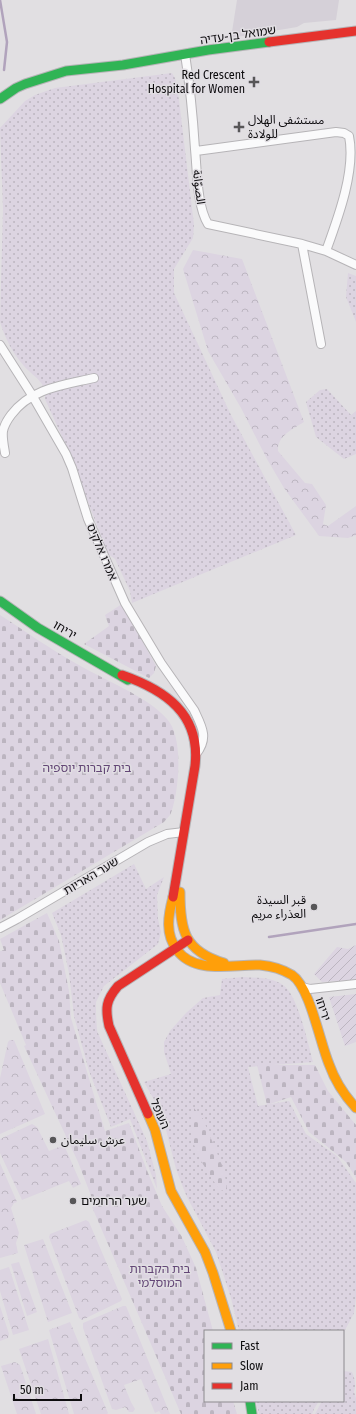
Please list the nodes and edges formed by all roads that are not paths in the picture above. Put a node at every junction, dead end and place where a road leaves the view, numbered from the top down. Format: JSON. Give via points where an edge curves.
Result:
{"nodes":[{"id":1,"x":356,"y":31,"type":"edge"},
{"id":2,"x":185,"y":54,"type":"junction"},
{"id":3,"x":32,"y":82,"type":"junction"},
{"id":4,"x":0,"y":99,"type":"edge"},
{"id":5,"x":0,"y":106,"type":"edge"},
{"id":6,"x":196,"y":151,"type":"junction"},
{"id":7,"x":302,"y":244,"type":"junction"},
{"id":8,"x":326,"y":251,"type":"junction"},
{"id":9,"x":356,"y":266,"type":"edge"},
{"id":10,"x":321,"y":344,"type":"dead end"},
{"id":11,"x":0,"y":345,"type":"edge"},
{"id":12,"x":94,"y":378,"type":"dead end"},
{"id":13,"x":32,"y":395,"type":"junction"},
{"id":14,"x":5,"y":453,"type":"dead end"},
{"id":15,"x":0,"y":601,"type":"edge"},
{"id":16,"x":122,"y":675,"type":"junction"},
{"id":17,"x":196,"y":754,"type":"junction"},
{"id":18,"x":192,"y":777,"type":"junction"},
{"id":19,"x":184,"y":832,"type":"junction"},
{"id":20,"x":178,"y":869,"type":"junction"},
{"id":21,"x":0,"y":928,"type":"edge"},
{"id":22,"x":188,"y":940,"type":"junction"},
{"id":23,"x":174,"y":948,"type":"junction"},
{"id":24,"x":231,"y":965,"type":"junction"},
{"id":25,"x":356,"y":984,"type":"edge"},
{"id":26,"x":302,"y":987,"type":"junction"},
{"id":27,"x":356,"y":1108,"type":"edge"},
{"id":28,"x":231,"y":1330,"type":"edge"},
{"id":29,"x":250,"y":1402,"type":"edge"},
{"id":30,"x":252,"y":1414,"type":"edge"}],
"edges":[{"from":1,"to":2,"type":"main road","name":"שמואל בן-עדיה"},
{"from":2,"to":3,"type":"main road","name":"שמואל בן-עדיה","via":[[123,65],[66,71]]},
{"from":2,"to":6,"type":"street","name":"الصوّانة"},
{"from":3,"to":4,"type":"main road","via":[[16,88]]},
{"from":3,"to":5,"type":"main road"},
{"from":6,"to":7,"type":"street","name":"الصوّانة","via":[[202,211],[208,224]]},
{"from":6,"to":8,"type":"street","via":[[336,132],[349,136],[351,174]]},
{"from":7,"to":8,"type":"street","name":"الصوّانة"},
{"from":7,"to":10,"type":"street"},
{"from":8,"to":9,"type":"street","name":"الصوّانة"},
{"from":11,"to":13,"type":"street","name":"אמרו אלקיס"},
{"from":12,"to":13,"type":"street"},
{"from":13,"to":14,"type":"street","via":[[17,407],[8,419],[3,431]]},
{"from":13,"to":17,"type":"street","name":"אמרו אלקיס","via":[[66,454],[88,519],[125,602],[161,663],[194,710],[204,739]]},
{"from":15,"to":16,"type":"main road","name":"יריחו","via":[[38,628]]},
{"from":16,"to":17,"type":"main road","name":"יריחו","via":[[145,684],[178,707],[192,733]]},
{"from":16,"to":18,"type":"main road","name":"יריחו","via":[[155,697],[176,716],[186,736]]},
{"from":17,"to":18,"type":"main road","name":"יריחו"},
{"from":18,"to":19,"type":"main road","name":"יריחו"},
{"from":19,"to":20,"type":"main road","name":"יריחו"},
{"from":19,"to":21,"type":"street","name":"שער האריות","via":[[167,834],[148,842]]},
{"from":20,"to":22,"type":"main road","name":"יריחו","via":[[179,916]]},
{"from":20,"to":23,"type":"main road","name":"יריחו","via":[[168,923],[169,937]]},
{"from":22,"to":23,"type":"main road","name":"העופל"},
{"from":22,"to":24,"type":"main road","name":"יריחו","via":[[207,956]]},
{"from":23,"to":24,"type":"main road","name":"יריחו","via":[[182,957],[201,966]]},
{"from":23,"to":28,"type":"main road","name":"העופל","via":[[118,986],[111,994],[106,1014],[155,1130],[171,1191],[205,1252]]},
{"from":24,"to":26,"type":"main road","name":"יריחו","via":[[276,968],[292,975]]},
{"from":25,"to":26,"type":"street","via":[[310,989]]},
{"from":26,"to":27,"type":"main road","name":"יריחו","via":[[329,1066],[342,1092]]},
{"from":29,"to":30,"type":"main road"}]}
